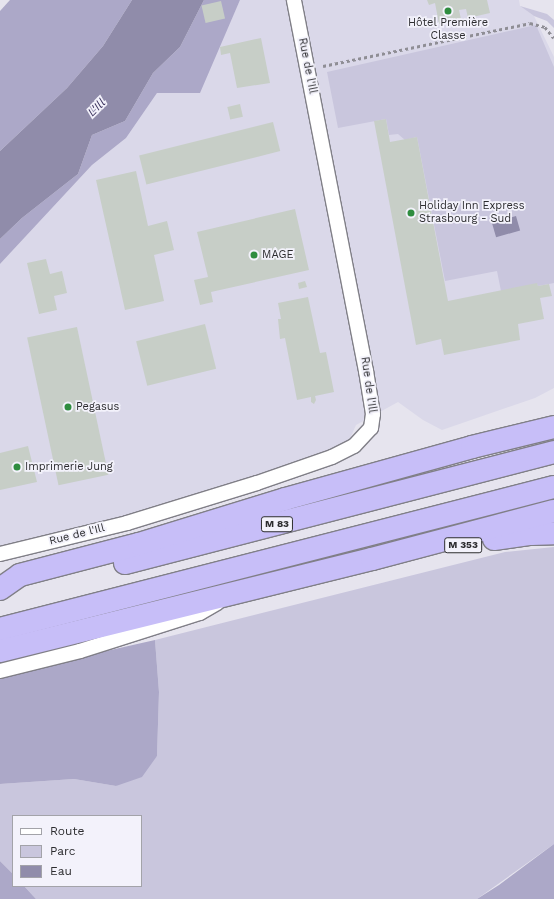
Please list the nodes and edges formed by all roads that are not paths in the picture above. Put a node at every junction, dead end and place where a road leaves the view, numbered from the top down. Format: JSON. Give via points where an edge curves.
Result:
{"nodes":[{"id":1,"x":294,"y":0,"type":"edge"},
{"id":2,"x":554,"y":413,"type":"edge"},
{"id":3,"x":554,"y":427,"type":"edge"},
{"id":4,"x":472,"y":447,"type":"junction"},
{"id":5,"x":554,"y":452,"type":"edge"},
{"id":6,"x":554,"y":487,"type":"edge"},
{"id":7,"x":554,"y":511,"type":"edge"},
{"id":8,"x":554,"y":533,"type":"edge"},
{"id":9,"x":0,"y":554,"type":"edge"},
{"id":10,"x":372,"y":559,"type":"junction"},
{"id":11,"x":0,"y":589,"type":"edge"},
{"id":12,"x":235,"y":593,"type":"junction"},
{"id":13,"x":0,"y":594,"type":"edge"},
{"id":14,"x":0,"y":629,"type":"edge"},
{"id":15,"x":0,"y":651,"type":"edge"},
{"id":16,"x":0,"y":671,"type":"edge"}],
"edges":[{"from":1,"to":9,"type":"street","name":"Rue de l'Ill","via":[[366,371],[373,414],[371,428],[354,446],[332,457],[257,483],[127,523]]},
{"from":2,"to":4,"type":"highway"},
{"from":3,"to":4,"type":"highway"},
{"from":4,"to":11,"type":"highway","via":[[285,499],[139,544],[20,575]]},
{"from":5,"to":13,"type":"highway","number":"M 83"},
{"from":6,"to":14,"type":"highway"},
{"from":7,"to":10,"type":"highway"},
{"from":8,"to":10,"type":"highway","number":"M 353","via":[[505,536],[431,553]]},
{"from":10,"to":12,"type":"highway"},
{"from":12,"to":15,"type":"highway"},
{"from":12,"to":16,"type":"street","via":[[200,613],[80,651]]}]}
